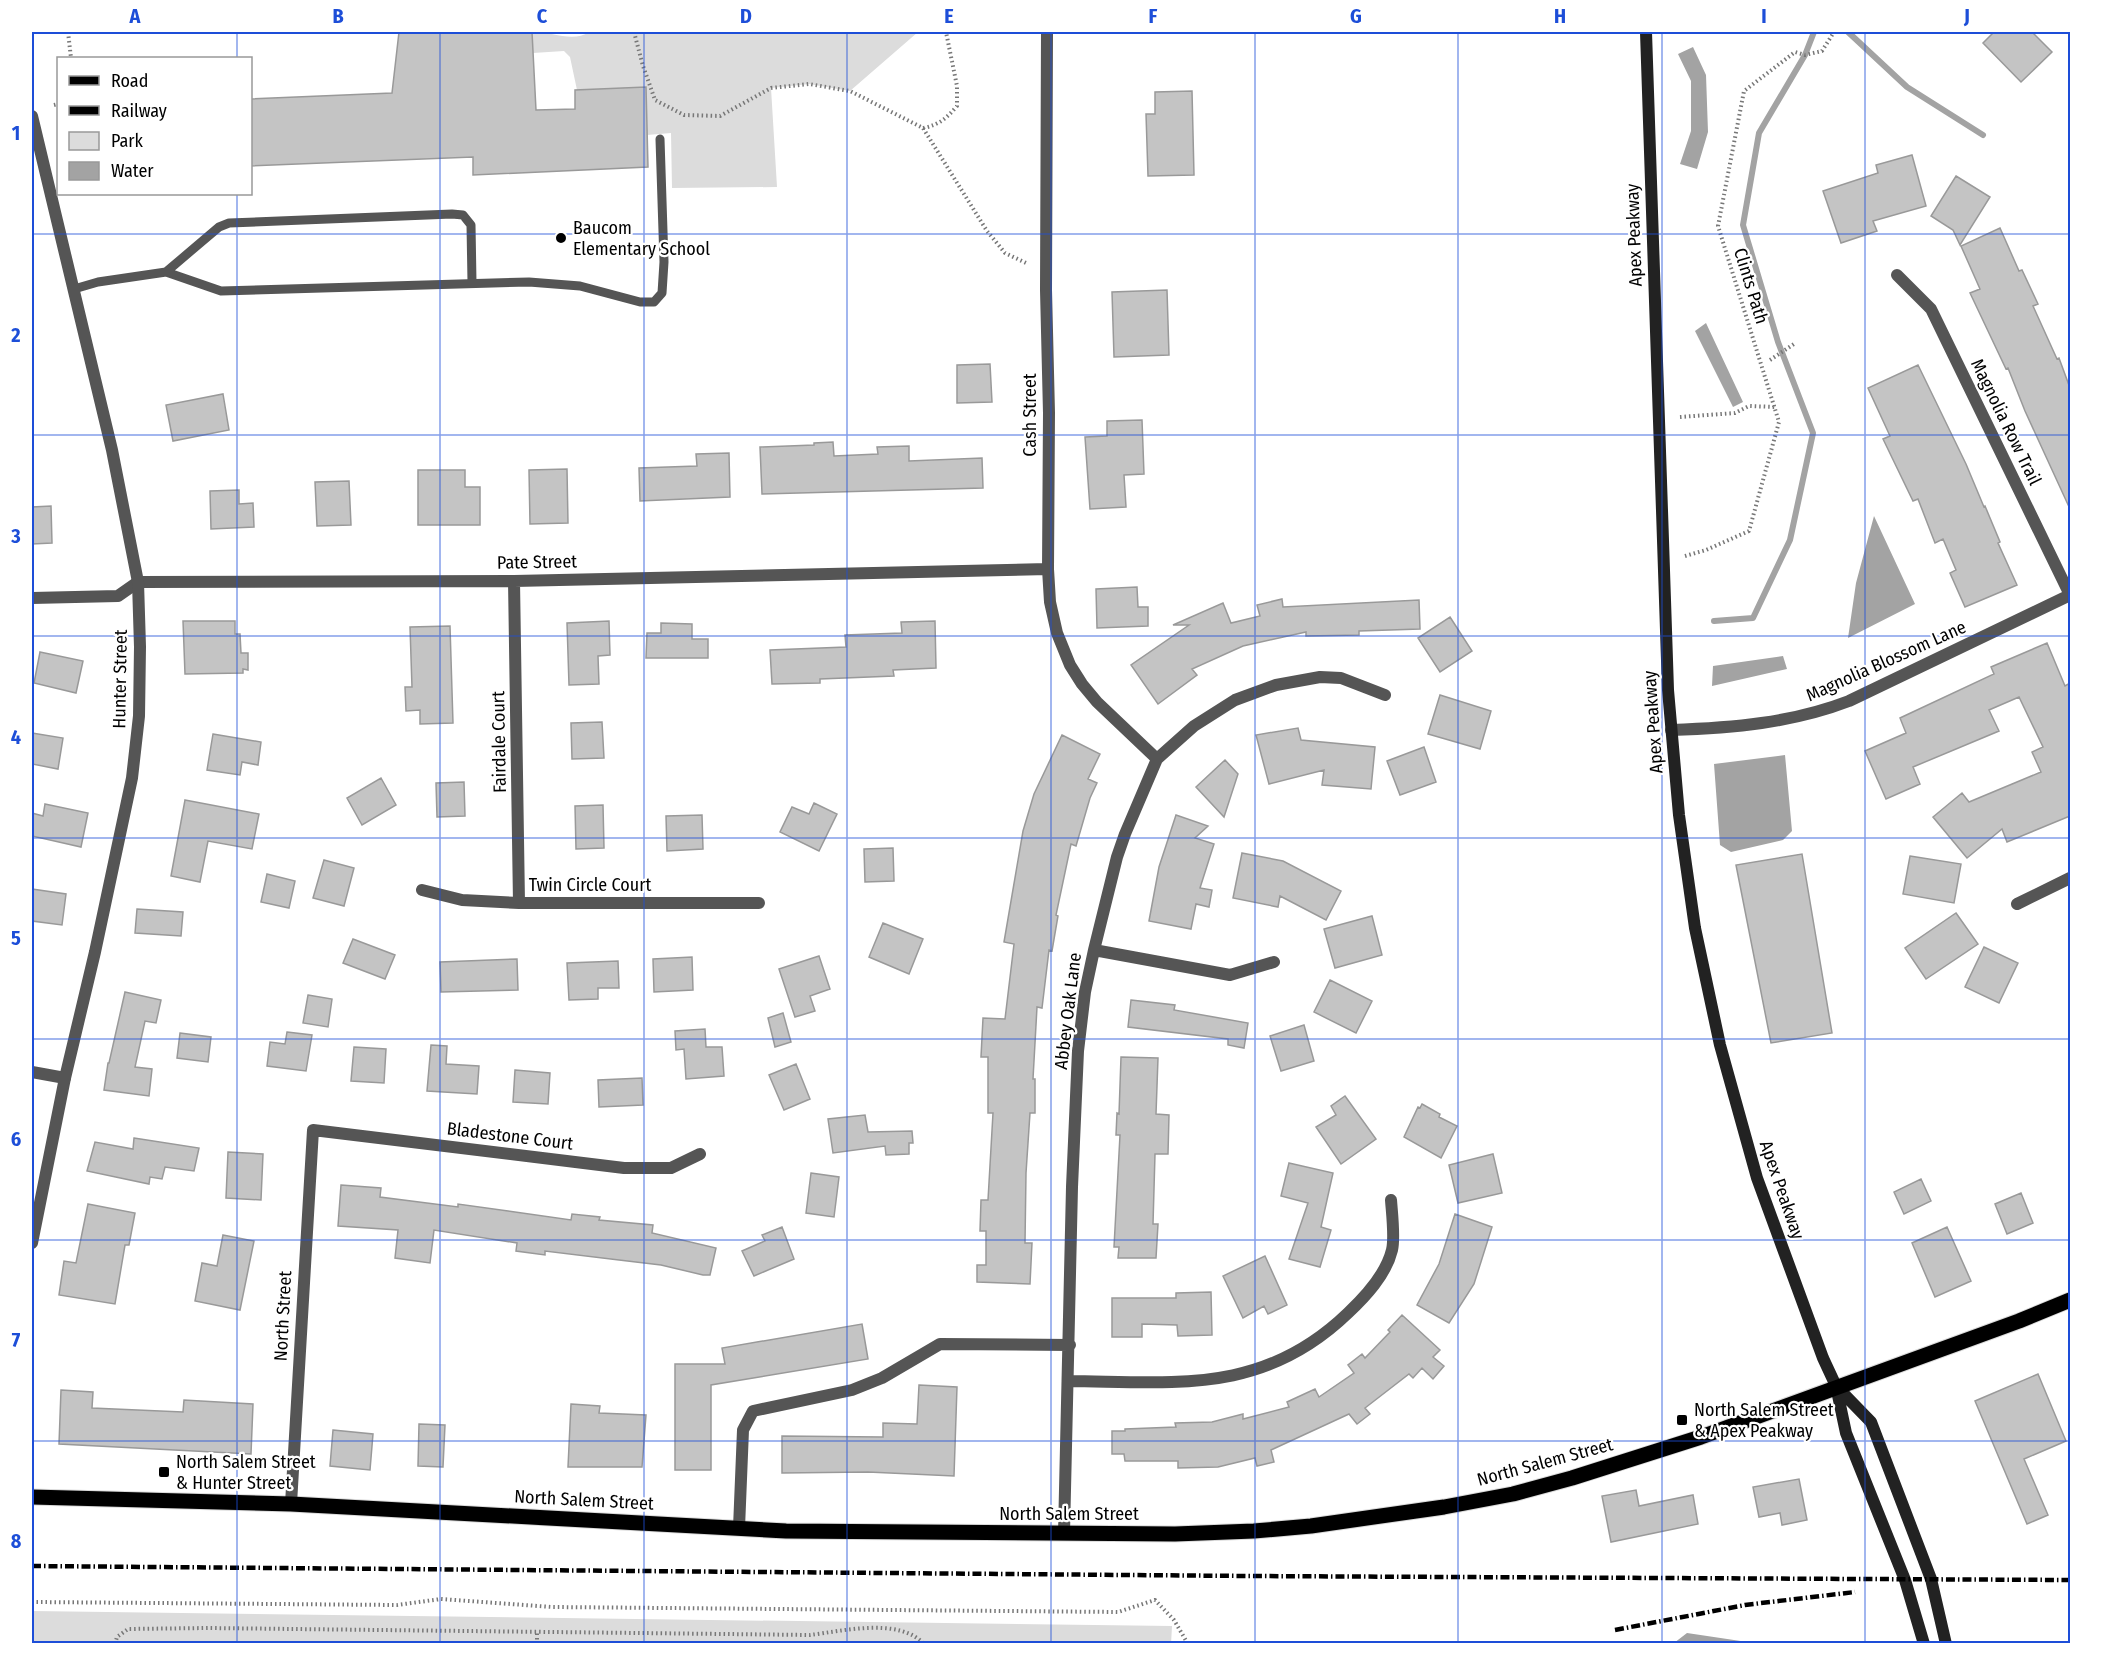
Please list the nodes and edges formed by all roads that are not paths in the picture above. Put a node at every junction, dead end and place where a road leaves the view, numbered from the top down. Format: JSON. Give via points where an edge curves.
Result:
{"nodes":[{"id":1,"x":1047,"y":32,"type":"edge"},
{"id":2,"x":1646,"y":32,"type":"edge"},
{"id":3,"x":32,"y":116,"type":"edge"},
{"id":4,"x":660,"y":139,"type":"dead end"},
{"id":5,"x":36,"y":146,"type":"edge"},
{"id":6,"x":166,"y":272,"type":"junction"},
{"id":7,"x":1897,"y":275,"type":"dead end"},
{"id":8,"x":472,"y":282,"type":"junction"},
{"id":9,"x":74,"y":289,"type":"junction"},
{"id":10,"x":1048,"y":569,"type":"junction"},
{"id":11,"x":514,"y":581,"type":"junction"},
{"id":12,"x":138,"y":582,"type":"junction"},
{"id":13,"x":2070,"y":595,"type":"edge"},
{"id":14,"x":32,"y":598,"type":"edge"},
{"id":15,"x":1384,"y":695,"type":"dead end"},
{"id":16,"x":1671,"y":730,"type":"junction"},
{"id":17,"x":1157,"y":759,"type":"junction"},
{"id":18,"x":2070,"y":878,"type":"edge"},
{"id":19,"x":422,"y":890,"type":"dead end"},
{"id":20,"x":519,"y":903,"type":"junction"},
{"id":21,"x":759,"y":903,"type":"dead end"},
{"id":22,"x":2018,"y":904,"type":"dead end"},
{"id":23,"x":1094,"y":950,"type":"junction"},
{"id":24,"x":1274,"y":962,"type":"dead end"},
{"id":25,"x":32,"y":1072,"type":"edge"},
{"id":26,"x":65,"y":1078,"type":"junction"},
{"id":27,"x":313,"y":1130,"type":"joint"},
{"id":28,"x":700,"y":1154,"type":"dead end"},
{"id":29,"x":1391,"y":1200,"type":"dead end"},
{"id":30,"x":32,"y":1243,"type":"edge"},
{"id":31,"x":2070,"y":1300,"type":"edge"},
{"id":32,"x":1070,"y":1345,"type":"junction"},
{"id":33,"x":1069,"y":1381,"type":"junction"},
{"id":34,"x":1836,"y":1386,"type":"junction"},
{"id":35,"x":32,"y":1497,"type":"edge"},
{"id":36,"x":291,"y":1504,"type":"junction"},
{"id":37,"x":740,"y":1528,"type":"junction"},
{"id":38,"x":1064,"y":1533,"type":"junction"},
{"id":39,"x":1924,"y":1644,"type":"edge"},
{"id":40,"x":1946,"y":1644,"type":"edge"}],
"edges":[{"from":1,"to":10,"type":"street","name":"Cash Street"},
{"from":2,"to":16,"type":"main road","name":"Apex Peakway"},
{"from":3,"to":5,"type":"street","name":"Hunter Street"},
{"from":4,"to":8,"type":"lane","via":[[664,262],[662,293],[654,302],[580,286]]},
{"from":5,"to":9,"type":"street","name":"Hunter Street"},
{"from":6,"to":8,"type":"lane","via":[[221,291]]},
{"from":6,"to":8,"type":"lane","via":[[229,223],[452,214],[462,215],[471,225]]},
{"from":6,"to":9,"type":"lane"},
{"from":7,"to":13,"type":"street","name":"Magnolia Row Trail","via":[[1931,309]]},
{"from":9,"to":12,"type":"street","name":"Hunter Street"},
{"from":10,"to":11,"type":"street","name":"Pate Street"},
{"from":10,"to":17,"type":"street","name":"Cash Street","via":[[1050,602],[1070,665],[1097,702]]},
{"from":11,"to":12,"type":"street","name":"Pate Street"},
{"from":11,"to":20,"type":"street","name":"Fairdale Court"},
{"from":12,"to":14,"type":"street","name":"Pate Street","via":[[118,596]]},
{"from":12,"to":26,"type":"street","name":"Hunter Street","via":[[139,716],[132,778]]},
{"from":13,"to":16,"type":"street","name":"Magnolia Blossom Lane","via":[[1849,701],[1817,712],[1746,725]]},
{"from":15,"to":17,"type":"street","name":"Abbey Oak Lane","via":[[1341,678],[1320,677],[1276,685],[1213,712]]},
{"from":16,"to":34,"type":"main road","name":"Apex Peakway","via":[[1695,928],[1720,1045],[1757,1178]]},
{"from":17,"to":23,"type":"street","name":"Abbey Oak Lane","via":[[1125,834]]},
{"from":18,"to":22,"type":"street"},
{"from":19,"to":20,"type":"street","name":"Twin Circle Court","via":[[462,900]]},
{"from":20,"to":21,"type":"street","name":"Twin Circle Court"},
{"from":23,"to":24,"type":"street","via":[[1230,975]]},
{"from":23,"to":32,"type":"street","name":"Abbey Oak Lane","via":[[1078,1051]]},
{"from":25,"to":26,"type":"street"},
{"from":26,"to":30,"type":"street","name":"Hunter Street"},
{"from":27,"to":28,"type":"street","name":"Bladestone Court","via":[[624,1168],[671,1168]]},
{"from":27,"to":36,"type":"street","name":"North Street"},
{"from":29,"to":33,"type":"street","via":[[1393,1249],[1384,1269],[1364,1298],[1303,1350],[1277,1363],[1212,1379]]},
{"from":31,"to":34,"type":"main road","name":"North Salem Street"},
{"from":32,"to":33,"type":"street","name":"Abbey Oak Lane"},
{"from":32,"to":37,"type":"street","via":[[939,1344],[882,1378],[852,1390],[753,1412],[743,1430]]},
{"from":33,"to":38,"type":"street","name":"Abbey Oak Lane"},
{"from":34,"to":38,"type":"main road","name":"North Salem Street","via":[[1701,1437],[1513,1494],[1444,1507],[1254,1531]]},
{"from":34,"to":39,"type":"main road","name":"Apex Peakway","via":[[1846,1433],[1905,1580]]},
{"from":34,"to":40,"type":"main road","name":"Apex Peakway","via":[[1871,1422],[1931,1580]]},
{"from":35,"to":36,"type":"main road","name":"North Salem Street"},
{"from":36,"to":37,"type":"main road","name":"North Salem Street"},
{"from":37,"to":38,"type":"main road","name":"North Salem Street"}]}
